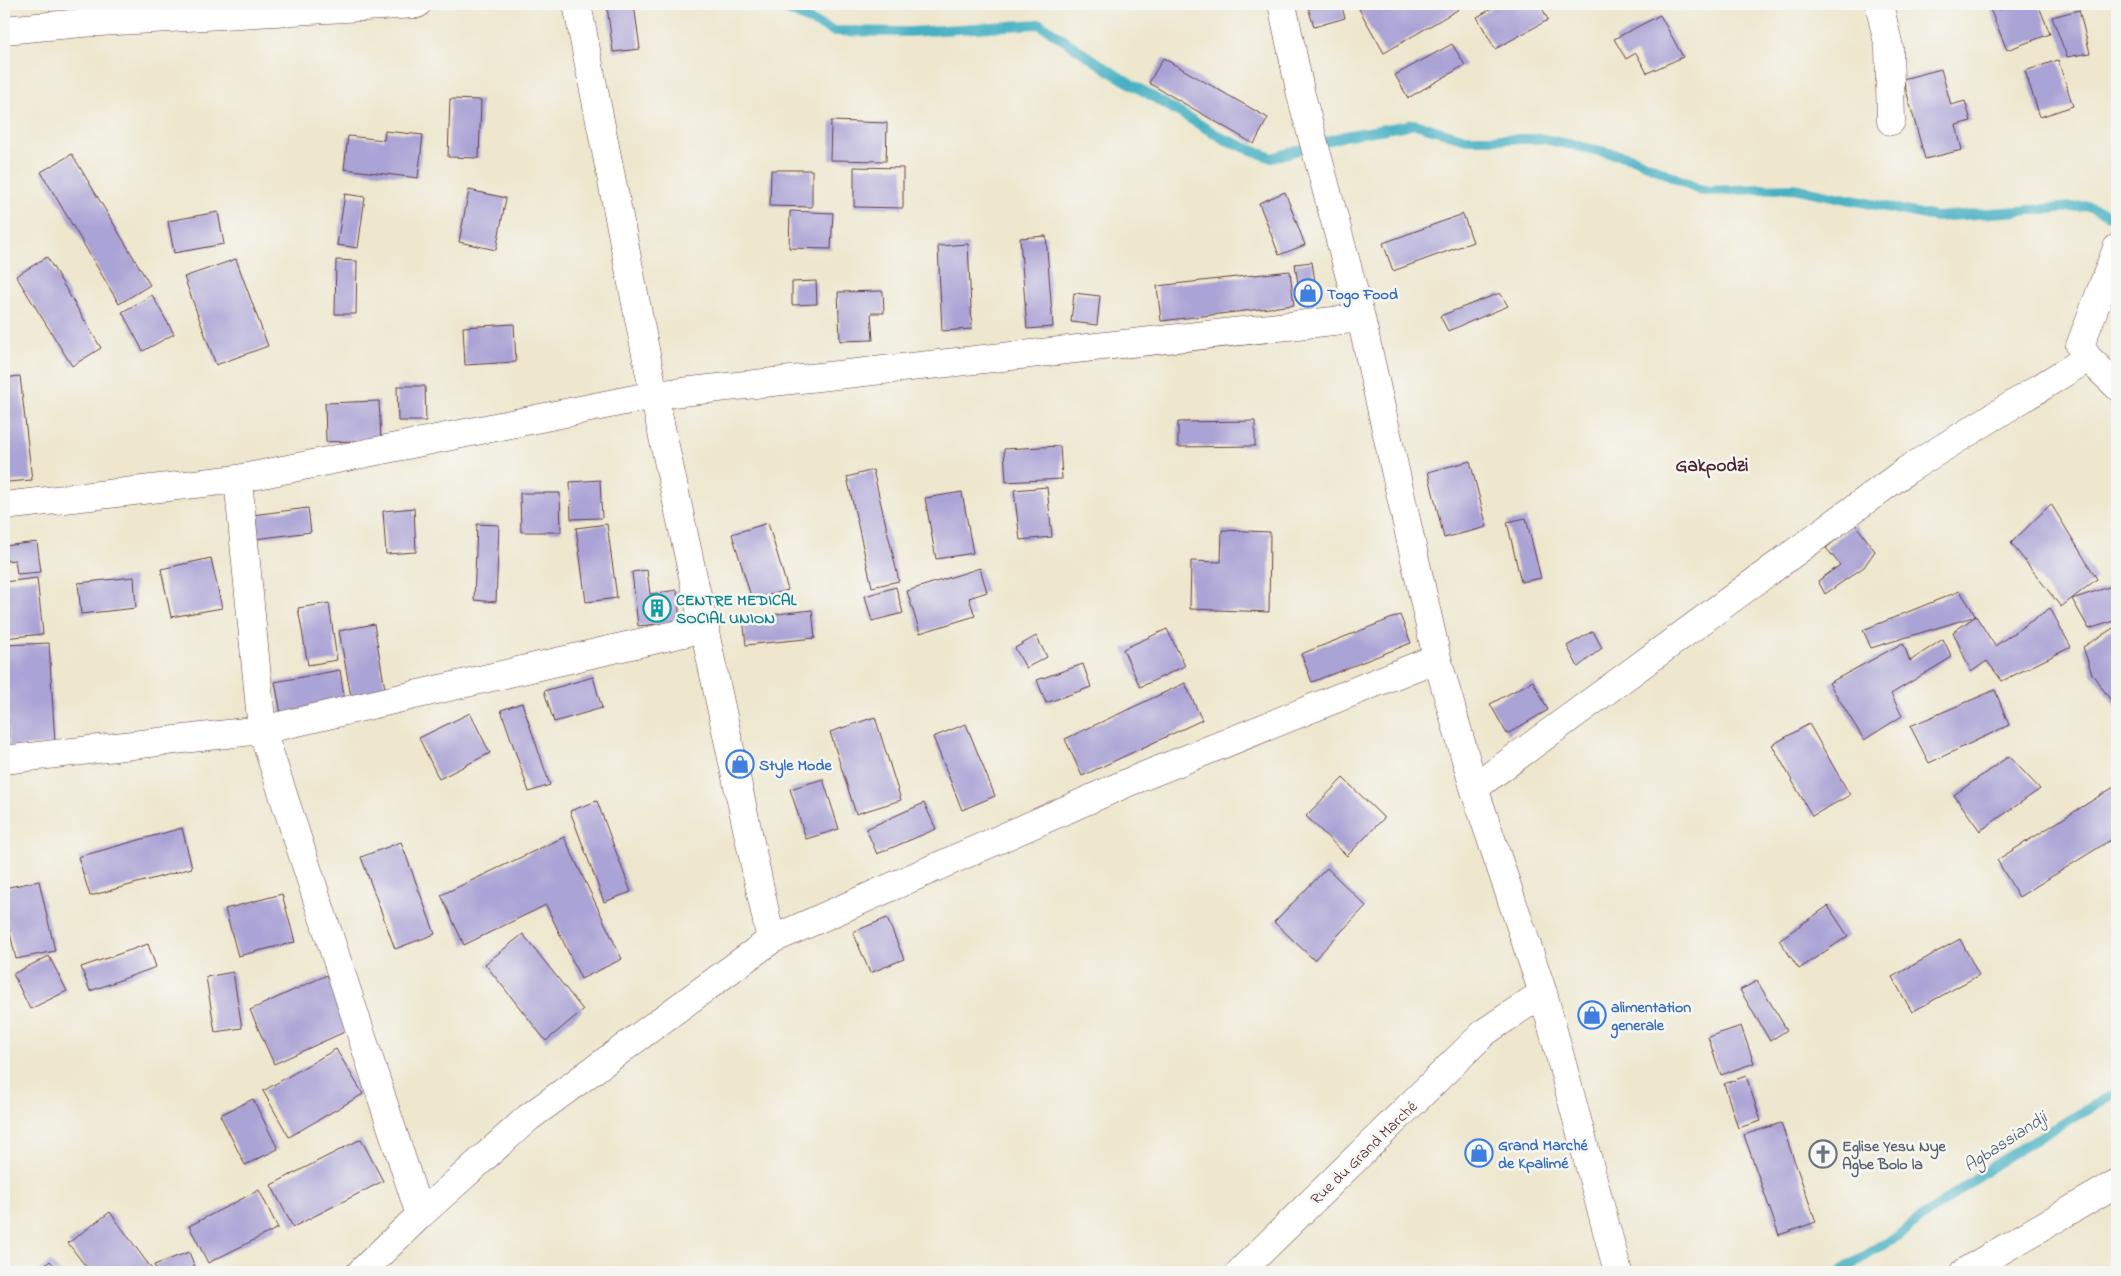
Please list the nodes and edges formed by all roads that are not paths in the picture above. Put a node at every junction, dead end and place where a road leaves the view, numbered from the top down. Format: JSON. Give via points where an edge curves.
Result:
{"nodes":[{"id":1,"x":417,"y":4,"type":"edge"},
{"id":2,"x":577,"y":4,"type":"edge"},
{"id":3,"x":1282,"y":4,"type":"edge"},
{"id":4,"x":1879,"y":4,"type":"edge"},
{"id":5,"x":4,"y":30,"type":"edge"},
{"id":6,"x":1891,"y":121,"type":"dead end"},
{"id":7,"x":2117,"y":248,"type":"edge"},
{"id":8,"x":1361,"y":318,"type":"junction"},
{"id":9,"x":2088,"y":358,"type":"junction"},
{"id":10,"x":2117,"y":386,"type":"edge"},
{"id":11,"x":654,"y":395,"type":"junction"},
{"id":12,"x":238,"y":479,"type":"junction"},
{"id":13,"x":4,"y":506,"type":"edge"},
{"id":14,"x":704,"y":628,"type":"junction"},
{"id":15,"x":1437,"y":658,"type":"junction"},
{"id":16,"x":262,"y":730,"type":"junction"},
{"id":17,"x":4,"y":760,"type":"edge"},
{"id":18,"x":1474,"y":788,"type":"junction"},
{"id":19,"x":771,"y":940,"type":"junction"},
{"id":20,"x":1543,"y":994,"type":"junction"},
{"id":21,"x":2117,"y":1183,"type":"edge"},
{"id":22,"x":420,"y":1215,"type":"junction"},
{"id":23,"x":361,"y":1272,"type":"edge"},
{"id":24,"x":1240,"y":1272,"type":"edge"},
{"id":25,"x":1618,"y":1272,"type":"edge"},
{"id":26,"x":1964,"y":1272,"type":"edge"}],
"edges":[{"from":1,"to":5,"type":"street"},
{"from":2,"to":11,"type":"street"},
{"from":3,"to":8,"type":"street","via":[[1301,94]]},
{"from":4,"to":6,"type":"street","via":[[1889,47]]},
{"from":7,"to":9,"type":"street","via":[[2080,346]]},
{"from":8,"to":11,"type":"street"},
{"from":8,"to":15,"type":"street"},
{"from":9,"to":10,"type":"street"},
{"from":9,"to":18,"type":"street","via":[[1906,470]]},
{"from":11,"to":12,"type":"street"},
{"from":11,"to":14,"type":"street"},
{"from":12,"to":13,"type":"street"},
{"from":12,"to":16,"type":"street"},
{"from":14,"to":16,"type":"street"},
{"from":14,"to":19,"type":"street"},
{"from":15,"to":18,"type":"street"},
{"from":15,"to":19,"type":"street","via":[[1129,782]]},
{"from":16,"to":17,"type":"street"},
{"from":16,"to":22,"type":"street"},
{"from":18,"to":20,"type":"street"},
{"from":19,"to":22,"type":"street","via":[[528,1118]]},
{"from":20,"to":24,"type":"street","name":"Rue du Grand Marché","via":[[1485,1032]]},
{"from":20,"to":25,"type":"street"},
{"from":21,"to":26,"type":"street"},
{"from":22,"to":23,"type":"street"}]}
